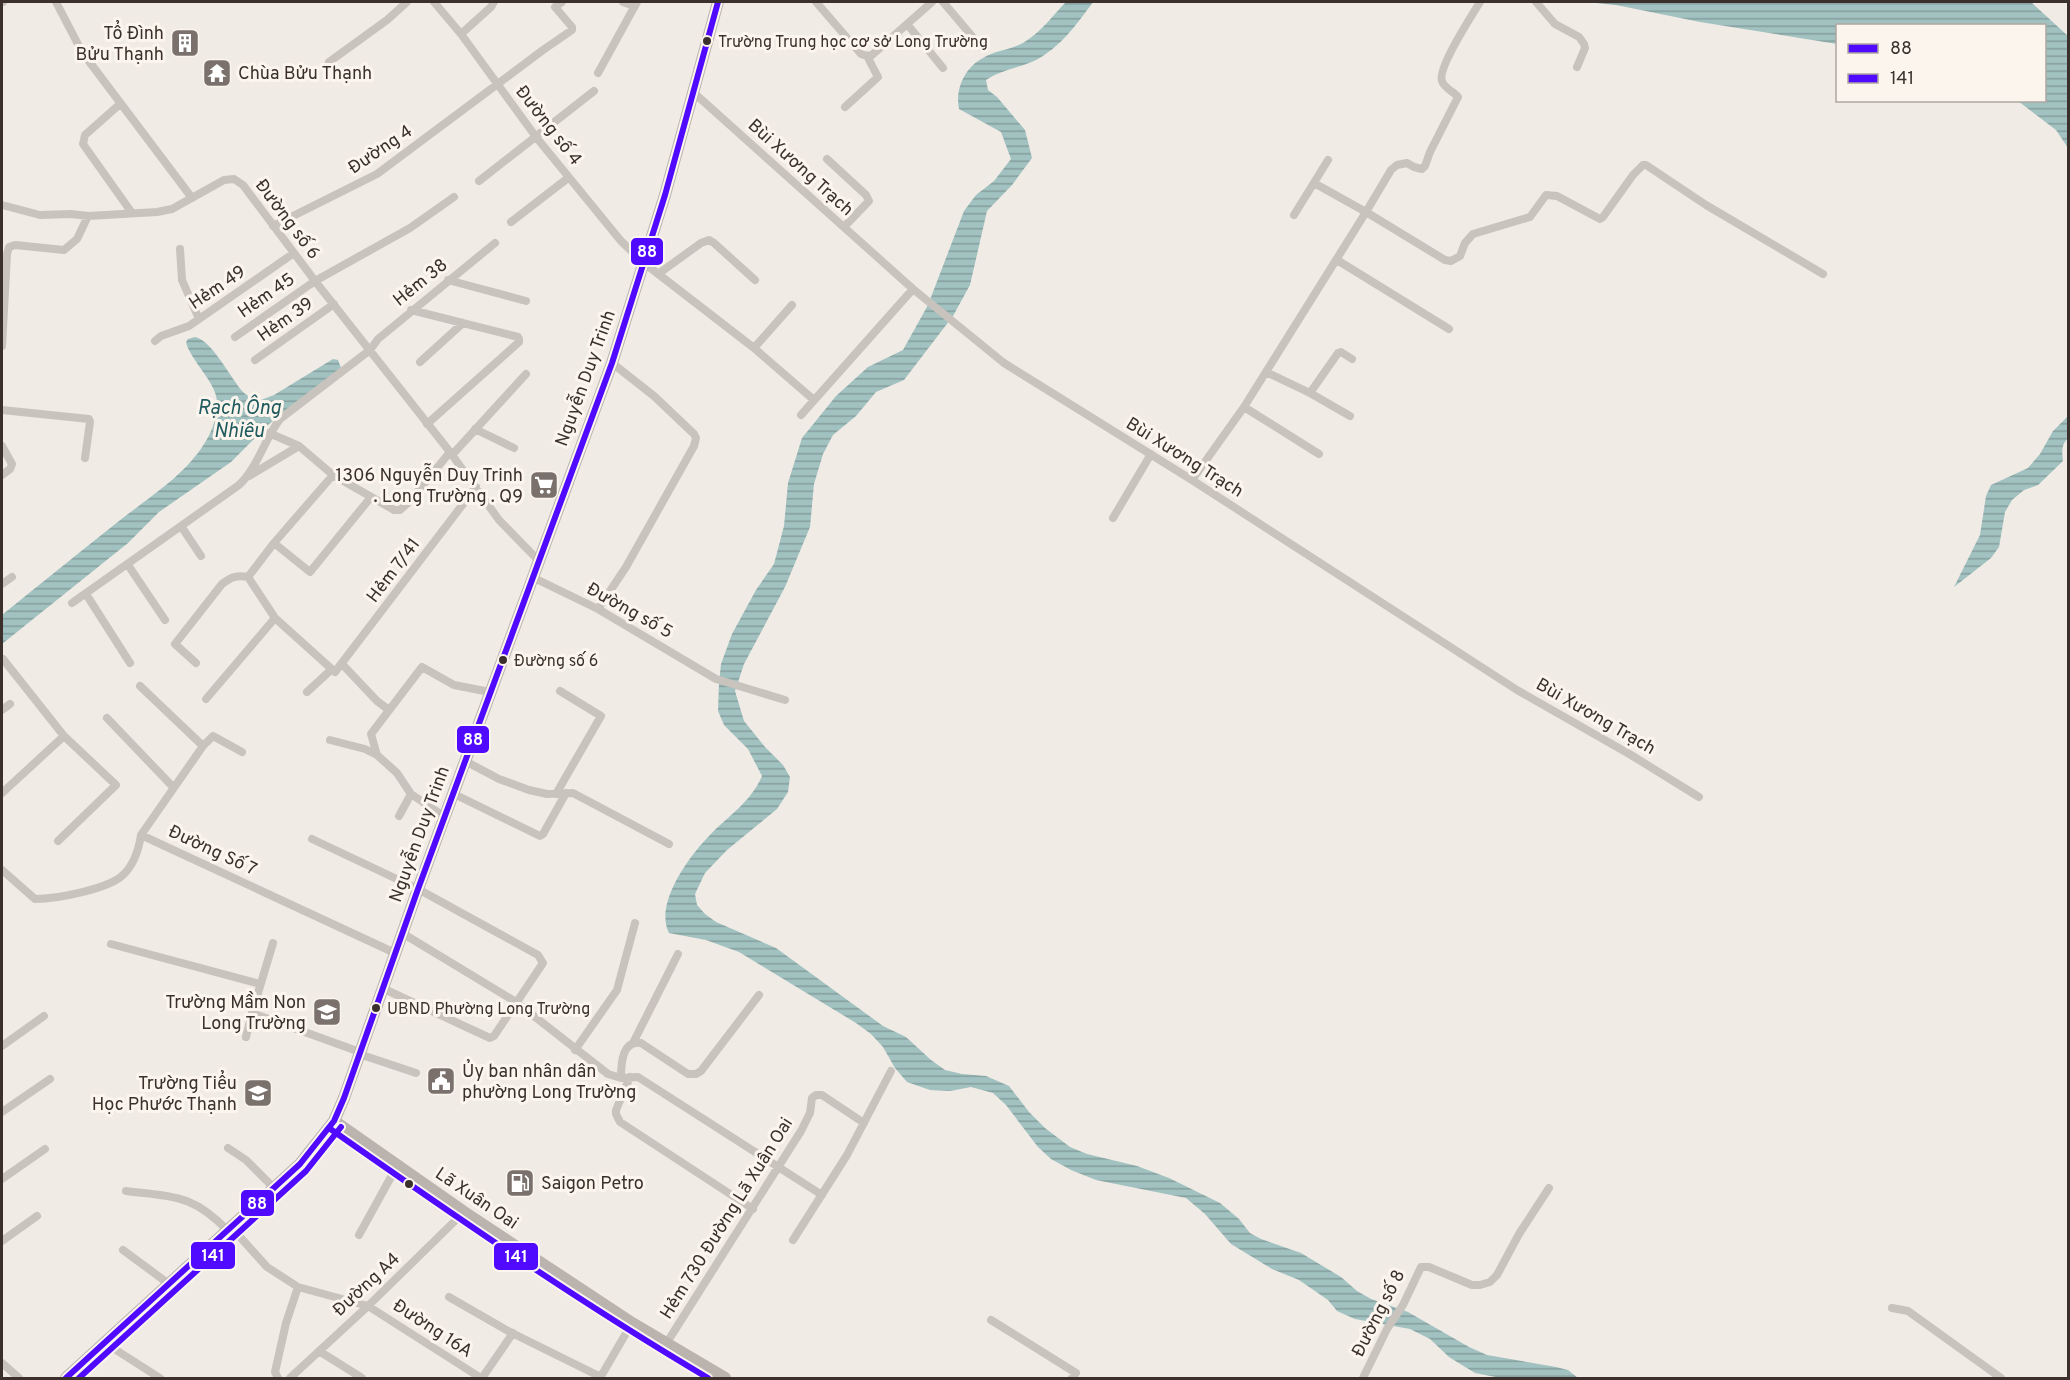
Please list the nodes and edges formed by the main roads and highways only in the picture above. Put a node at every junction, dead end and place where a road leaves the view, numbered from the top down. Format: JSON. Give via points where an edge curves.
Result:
{"nodes":[{"id":1,"x":718,"y":2,"type":"edge"},
{"id":2,"x":334,"y":1121,"type":"junction"},
{"id":3,"x":66,"y":1378,"type":"edge"},
{"id":4,"x":724,"y":1378,"type":"edge"}],
"edges":[{"from":1,"to":2,"type":"main road","name":"Nguyễn Duy Trinh","via":[[665,195],[612,363]]},
{"from":2,"to":3,"type":"main road","name":"Nguyễn Duy Trinh","via":[[300,1164]]},
{"from":2,"to":4,"type":"main road","name":"Lã Xuân Oai","via":[[464,1212]]}]}
